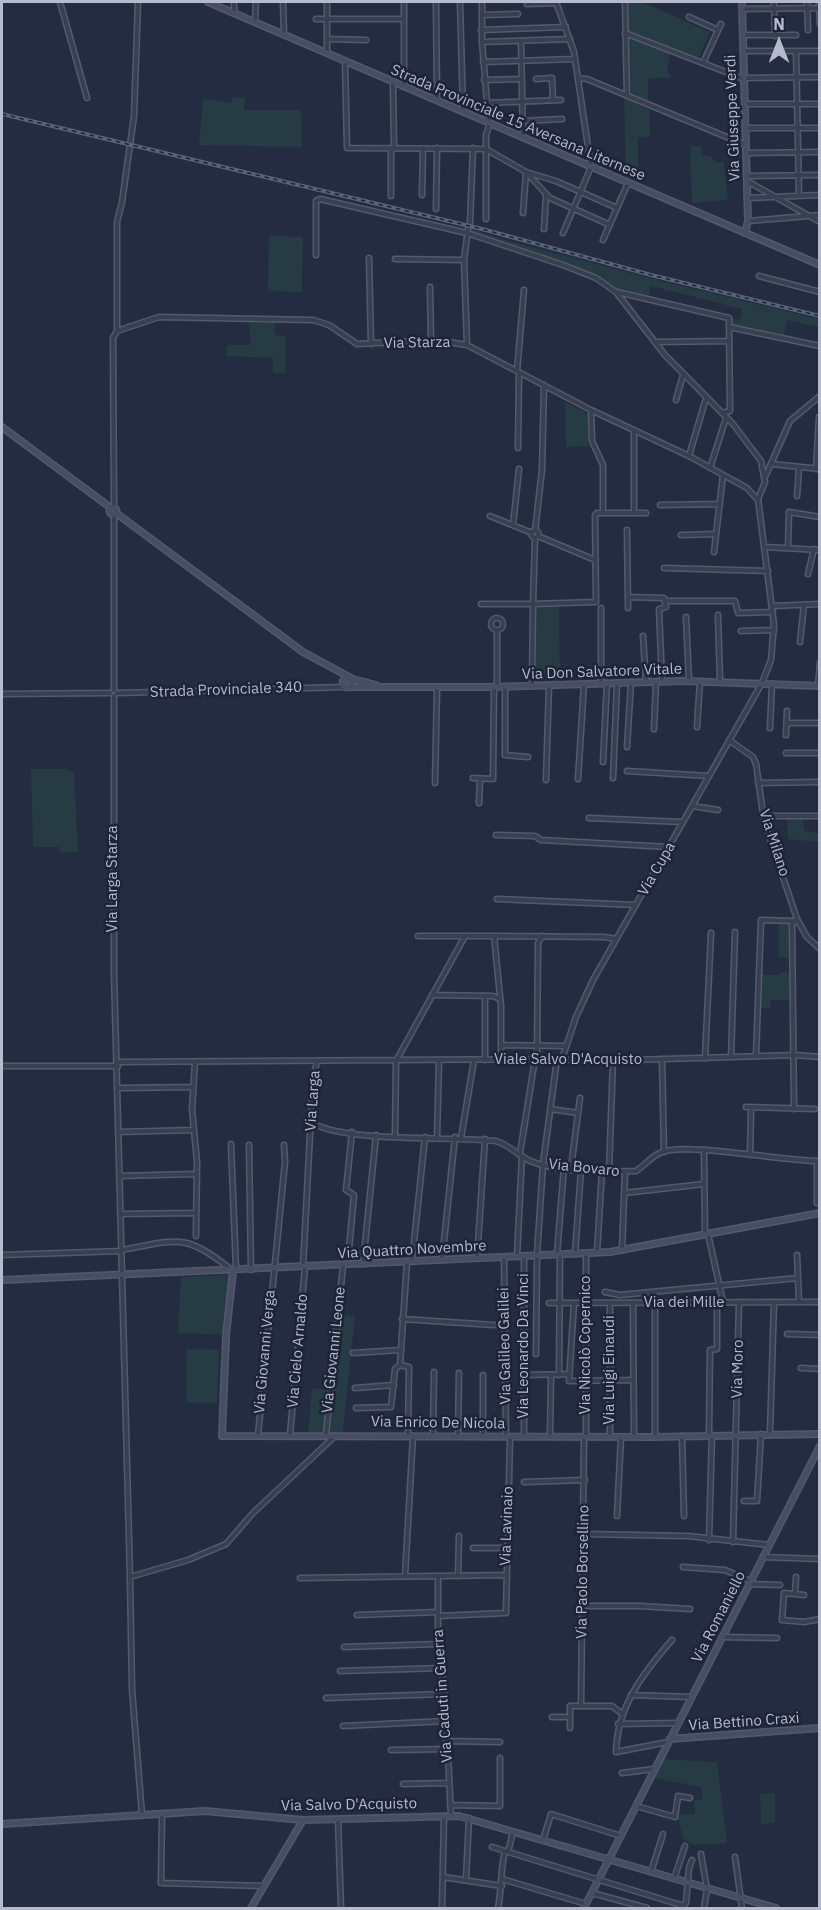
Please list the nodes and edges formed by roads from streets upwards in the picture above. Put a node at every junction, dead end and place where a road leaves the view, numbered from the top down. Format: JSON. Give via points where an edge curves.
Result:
{"nodes":[{"id":1,"x":60,"y":2,"type":"edge"},
{"id":2,"x":138,"y":2,"type":"edge"},
{"id":3,"x":208,"y":2,"type":"edge"},
{"id":4,"x":234,"y":2,"type":"edge"},
{"id":5,"x":256,"y":2,"type":"edge"},
{"id":6,"x":283,"y":2,"type":"edge"},
{"id":7,"x":327,"y":2,"type":"edge"},
{"id":8,"x":404,"y":2,"type":"edge"},
{"id":9,"x":436,"y":2,"type":"edge"},
{"id":10,"x":460,"y":2,"type":"edge"},
{"id":11,"x":482,"y":2,"type":"edge"},
{"id":12,"x":556,"y":2,"type":"edge"},
{"id":13,"x":625,"y":2,"type":"edge"},
{"id":14,"x":742,"y":2,"type":"edge"},
{"id":15,"x":774,"y":2,"type":"edge"},
{"id":16,"x":807,"y":2,"type":"edge"},
{"id":17,"x":819,"y":2,"type":"edge"},
{"id":18,"x":526,"y":4,"type":"dead end"},
{"id":19,"x":808,"y":8,"type":"junction"},
{"id":20,"x":819,"y":8,"type":"edge"},
{"id":21,"x":742,"y":9,"type":"junction"},
{"id":22,"x":774,"y":9,"type":"junction"},
{"id":23,"x":234,"y":13,"type":"junction"},
{"id":24,"x":518,"y":14,"type":"dead end"},
{"id":25,"x":482,"y":15,"type":"junction"},
{"id":26,"x":689,"y":17,"type":"dead end"},
{"id":27,"x":316,"y":19,"type":"dead end"},
{"id":28,"x":327,"y":19,"type":"junction"},
{"id":29,"x":404,"y":19,"type":"junction"},
{"id":30,"x":255,"y":22,"type":"junction"},
{"id":31,"x":721,"y":24,"type":"dead end"},
{"id":32,"x":819,"y":24,"type":"edge"},
{"id":33,"x":566,"y":27,"type":"junction"},
{"id":34,"x":481,"y":30,"type":"junction"},
{"id":35,"x":718,"y":30,"type":"junction"},
{"id":36,"x":808,"y":30,"type":"dead end"},
{"id":37,"x":625,"y":33,"type":"junction"},
{"id":38,"x":284,"y":35,"type":"junction"},
{"id":39,"x":742,"y":35,"type":"junction"},
{"id":40,"x":796,"y":35,"type":"dead end"},
{"id":41,"x":775,"y":36,"type":"junction"},
{"id":42,"x":327,"y":39,"type":"junction"},
{"id":43,"x":570,"y":39,"type":"junction"},
{"id":44,"x":366,"y":40,"type":"dead end"},
{"id":45,"x":521,"y":41,"type":"junction"},
{"id":46,"x":482,"y":42,"type":"junction"},
{"id":47,"x":743,"y":51,"type":"junction"},
{"id":48,"x":796,"y":51,"type":"junction"},
{"id":49,"x":819,"y":51,"type":"edge"},
{"id":50,"x":327,"y":53,"type":"junction"},
{"id":51,"x":575,"y":59,"type":"junction"},
{"id":52,"x":522,"y":60,"type":"junction"},
{"id":53,"x":345,"y":61,"type":"junction"},
{"id":54,"x":483,"y":62,"type":"junction"},
{"id":55,"x":703,"y":63,"type":"junction"},
{"id":56,"x":796,"y":77,"type":"junction"},
{"id":57,"x":819,"y":77,"type":"edge"},
{"id":58,"x":578,"y":78,"type":"junction"},
{"id":59,"x":522,"y":79,"type":"junction"},
{"id":60,"x":536,"y":79,"type":"dead end"},
{"id":61,"x":744,"y":79,"type":"junction"},
{"id":62,"x":484,"y":80,"type":"junction"},
{"id":63,"x":393,"y":83,"type":"junction"},
{"id":64,"x":404,"y":87,"type":"junction"},
{"id":65,"x":627,"y":96,"type":"junction"},
{"id":66,"x":87,"y":98,"type":"dead end"},
{"id":67,"x":553,"y":100,"type":"junction"},
{"id":68,"x":561,"y":100,"type":"dead end"},
{"id":69,"x":437,"y":101,"type":"junction"},
{"id":70,"x":523,"y":102,"type":"junction"},
{"id":71,"x":486,"y":103,"type":"junction"},
{"id":72,"x":745,"y":104,"type":"junction"},
{"id":73,"x":797,"y":104,"type":"junction"},
{"id":74,"x":819,"y":104,"type":"edge"},
{"id":75,"x":463,"y":112,"type":"junction"},
{"id":76,"x":562,"y":119,"type":"dead end"},
{"id":77,"x":523,"y":121,"type":"junction"},
{"id":78,"x":488,"y":122,"type":"junction"},
{"id":79,"x":745,"y":128,"type":"junction"},
{"id":80,"x":798,"y":128,"type":"junction"},
{"id":81,"x":819,"y":128,"type":"edge"},
{"id":82,"x":523,"y":138,"type":"junction"},
{"id":83,"x":746,"y":145,"type":"junction"},
{"id":84,"x":437,"y":148,"type":"junction"},
{"id":85,"x":472,"y":148,"type":"junction"},
{"id":86,"x":393,"y":149,"type":"junction"},
{"id":87,"x":423,"y":149,"type":"junction"},
{"id":88,"x":486,"y":149,"type":"junction"},
{"id":89,"x":798,"y":152,"type":"junction"},
{"id":90,"x":819,"y":152,"type":"edge"},
{"id":91,"x":746,"y":153,"type":"junction"},
{"id":92,"x":591,"y":167,"type":"junction"},
{"id":93,"x":526,"y":172,"type":"junction"},
{"id":94,"x":819,"y":175,"type":"edge"},
{"id":95,"x":799,"y":176,"type":"junction"},
{"id":96,"x":747,"y":179,"type":"junction"},
{"id":97,"x":628,"y":183,"type":"junction"},
{"id":98,"x":581,"y":192,"type":"junction"},
{"id":99,"x":422,"y":195,"type":"dead end"},
{"id":100,"x":546,"y":195,"type":"junction"},
{"id":101,"x":819,"y":195,"type":"edge"},
{"id":102,"x":391,"y":196,"type":"dead end"},
{"id":103,"x":799,"y":196,"type":"junction"},
{"id":104,"x":774,"y":197,"type":"junction"},
{"id":105,"x":747,"y":198,"type":"junction"},
{"id":106,"x":618,"y":208,"type":"junction"},
{"id":107,"x":436,"y":209,"type":"dead end"},
{"id":108,"x":573,"y":209,"type":"junction"},
{"id":109,"x":523,"y":213,"type":"dead end"},
{"id":110,"x":807,"y":215,"type":"junction"},
{"id":111,"x":819,"y":215,"type":"edge"},
{"id":112,"x":486,"y":219,"type":"dead end"},
{"id":113,"x":748,"y":221,"type":"junction"},
{"id":114,"x":819,"y":222,"type":"edge"},
{"id":115,"x":470,"y":223,"type":"dead end"},
{"id":116,"x":610,"y":225,"type":"junction"},
{"id":117,"x":544,"y":229,"type":"dead end"},
{"id":118,"x":468,"y":231,"type":"junction"},
{"id":119,"x":563,"y":233,"type":"dead end"},
{"id":120,"x":746,"y":233,"type":"junction"},
{"id":121,"x":603,"y":240,"type":"dead end"},
{"id":122,"x":316,"y":255,"type":"dead end"},
{"id":123,"x":369,"y":258,"type":"dead end"},
{"id":124,"x":395,"y":259,"type":"dead end"},
{"id":125,"x":465,"y":260,"type":"junction"},
{"id":126,"x":819,"y":265,"type":"edge"},
{"id":127,"x":759,"y":276,"type":"dead end"},
{"id":128,"x":430,"y":287,"type":"dead end"},
{"id":129,"x":524,"y":290,"type":"dead end"},
{"id":130,"x":616,"y":292,"type":"junction"},
{"id":131,"x":819,"y":292,"type":"edge"},
{"id":132,"x":729,"y":327,"type":"junction"},
{"id":133,"x":117,"y":331,"type":"junction"},
{"id":134,"x":431,"y":340,"type":"junction"},
{"id":135,"x":729,"y":341,"type":"junction"},
{"id":136,"x":655,"y":342,"type":"junction"},
{"id":137,"x":371,"y":344,"type":"junction"},
{"id":138,"x":467,"y":345,"type":"junction"},
{"id":139,"x":819,"y":345,"type":"edge"},
{"id":140,"x":518,"y":371,"type":"junction"},
{"id":141,"x":683,"y":375,"type":"junction"},
{"id":142,"x":544,"y":385,"type":"junction"},
{"id":143,"x":819,"y":396,"type":"edge"},
{"id":144,"x":706,"y":398,"type":"junction"},
{"id":145,"x":676,"y":400,"type":"dead end"},
{"id":146,"x":591,"y":410,"type":"junction"},
{"id":147,"x":724,"y":416,"type":"junction"},
{"id":148,"x":819,"y":417,"type":"edge"},
{"id":149,"x":2,"y":427,"type":"edge"},
{"id":150,"x":634,"y":430,"type":"junction"},
{"id":151,"x":518,"y":448,"type":"dead end"},
{"id":152,"x":689,"y":456,"type":"junction"},
{"id":153,"x":772,"y":464,"type":"junction"},
{"id":154,"x":710,"y":468,"type":"junction"},
{"id":155,"x":799,"y":468,"type":"junction"},
{"id":156,"x":519,"y":469,"type":"dead end"},
{"id":157,"x":818,"y":469,"type":"edge"},
{"id":158,"x":723,"y":475,"type":"junction"},
{"id":159,"x":765,"y":475,"type":"junction"},
{"id":160,"x":797,"y":496,"type":"dead end"},
{"id":161,"x":758,"y":499,"type":"junction"},
{"id":162,"x":720,"y":504,"type":"junction"},
{"id":163,"x":660,"y":505,"type":"dead end"},
{"id":164,"x":112,"y":509,"type":"junction"},
{"id":165,"x":603,"y":513,"type":"junction"},
{"id":166,"x":634,"y":513,"type":"junction"},
{"id":167,"x":646,"y":513,"type":"dead end"},
{"id":168,"x":490,"y":516,"type":"dead end"},
{"id":169,"x":819,"y":517,"type":"edge"},
{"id":170,"x":513,"y":525,"type":"junction"},
{"id":171,"x":627,"y":530,"type":"dead end"},
{"id":172,"x":535,"y":534,"type":"junction"},
{"id":173,"x":716,"y":534,"type":"junction"},
{"id":174,"x":681,"y":535,"type":"dead end"},
{"id":175,"x":765,"y":547,"type":"junction"},
{"id":176,"x":788,"y":547,"type":"junction"},
{"id":177,"x":817,"y":549,"type":"edge"},
{"id":178,"x":714,"y":552,"type":"dead end"},
{"id":179,"x":595,"y":560,"type":"junction"},
{"id":180,"x":664,"y":568,"type":"dead end"},
{"id":181,"x":768,"y":571,"type":"junction"},
{"id":182,"x":808,"y":574,"type":"dead end"},
{"id":183,"x":628,"y":597,"type":"junction"},
{"id":184,"x":665,"y":601,"type":"junction"},
{"id":185,"x":481,"y":604,"type":"dead end"},
{"id":186,"x":533,"y":604,"type":"junction"},
{"id":187,"x":819,"y":604,"type":"edge"},
{"id":188,"x":804,"y":605,"type":"junction"},
{"id":189,"x":773,"y":606,"type":"junction"},
{"id":190,"x":601,"y":608,"type":"dead end"},
{"id":191,"x":628,"y":608,"type":"dead end"},
{"id":192,"x":773,"y":612,"type":"junction"},
{"id":193,"x":718,"y":615,"type":"dead end"},
{"id":194,"x":686,"y":617,"type":"dead end"},
{"id":195,"x":497,"y":630,"type":"dead end"},
{"id":196,"x":774,"y":630,"type":"junction"},
{"id":197,"x":741,"y":631,"type":"dead end"},
{"id":198,"x":643,"y":636,"type":"dead end"},
{"id":199,"x":800,"y":642,"type":"dead end"},
{"id":200,"x":819,"y":663,"type":"edge"},
{"id":201,"x":347,"y":681,"type":"junction"},
{"id":202,"x":689,"y":681,"type":"junction"},
{"id":203,"x":700,"y":681,"type":"junction"},
{"id":204,"x":720,"y":681,"type":"junction"},
{"id":205,"x":631,"y":682,"type":"junction"},
{"id":206,"x":646,"y":682,"type":"junction"},
{"id":207,"x":659,"y":682,"type":"junction"},
{"id":208,"x":604,"y":683,"type":"junction"},
{"id":209,"x":617,"y":683,"type":"junction"},
{"id":210,"x":762,"y":683,"type":"junction"},
{"id":211,"x":584,"y":684,"type":"junction"},
{"id":212,"x":772,"y":684,"type":"junction"},
{"id":213,"x":549,"y":685,"type":"junction"},
{"id":214,"x":532,"y":686,"type":"junction"},
{"id":215,"x":819,"y":686,"type":"edge"},
{"id":216,"x":495,"y":687,"type":"junction"},
{"id":217,"x":505,"y":687,"type":"junction"},
{"id":218,"x":437,"y":688,"type":"junction"},
{"id":219,"x":114,"y":693,"type":"junction"},
{"id":220,"x":2,"y":694,"type":"edge"},
{"id":221,"x":787,"y":711,"type":"dead end"},
{"id":222,"x":787,"y":723,"type":"junction"},
{"id":223,"x":819,"y":723,"type":"edge"},
{"id":224,"x":697,"y":727,"type":"dead end"},
{"id":225,"x":770,"y":728,"type":"dead end"},
{"id":226,"x":654,"y":729,"type":"dead end"},
{"id":227,"x":786,"y":735,"type":"dead end"},
{"id":228,"x":729,"y":740,"type":"junction"},
{"id":229,"x":627,"y":747,"type":"dead end"},
{"id":230,"x":786,"y":753,"type":"dead end"},
{"id":231,"x":819,"y":753,"type":"edge"},
{"id":232,"x":528,"y":757,"type":"dead end"},
{"id":233,"x":603,"y":762,"type":"dead end"},
{"id":234,"x":627,"y":771,"type":"dead end"},
{"id":235,"x":709,"y":776,"type":"junction"},
{"id":236,"x":473,"y":778,"type":"dead end"},
{"id":237,"x":613,"y":778,"type":"dead end"},
{"id":238,"x":480,"y":779,"type":"junction"},
{"id":239,"x":578,"y":779,"type":"dead end"},
{"id":240,"x":546,"y":780,"type":"dead end"},
{"id":241,"x":819,"y":782,"type":"edge"},
{"id":242,"x":435,"y":783,"type":"dead end"},
{"id":243,"x":758,"y":783,"type":"junction"},
{"id":244,"x":479,"y":802,"type":"dead end"},
{"id":245,"x":692,"y":806,"type":"junction"},
{"id":246,"x":718,"y":810,"type":"dead end"},
{"id":247,"x":762,"y":816,"type":"junction"},
{"id":248,"x":819,"y":816,"type":"edge"},
{"id":249,"x":589,"y":818,"type":"dead end"},
{"id":250,"x":682,"y":822,"type":"junction"},
{"id":251,"x":496,"y":835,"type":"dead end"},
{"id":252,"x":669,"y":847,"type":"junction"},
{"id":253,"x":497,"y":899,"type":"dead end"},
{"id":254,"x":636,"y":905,"type":"junction"},
{"id":255,"x":795,"y":920,"type":"junction"},
{"id":256,"x":735,"y":932,"type":"dead end"},
{"id":257,"x":711,"y":933,"type":"dead end"},
{"id":258,"x":417,"y":936,"type":"dead end"},
{"id":259,"x":465,"y":936,"type":"junction"},
{"id":260,"x":494,"y":936,"type":"junction"},
{"id":261,"x":532,"y":936,"type":"junction"},
{"id":262,"x":542,"y":936,"type":"junction"},
{"id":263,"x":616,"y":939,"type":"junction"},
{"id":264,"x":538,"y":943,"type":"junction"},
{"id":265,"x":819,"y":949,"type":"edge"},
{"id":266,"x":500,"y":991,"type":"junction"},
{"id":267,"x":432,"y":994,"type":"junction"},
{"id":268,"x":485,"y":996,"type":"junction"},
{"id":269,"x":493,"y":996,"type":"junction"},
{"id":270,"x":501,"y":1000,"type":"junction"},
{"id":271,"x":501,"y":1045,"type":"junction"},
{"id":272,"x":538,"y":1045,"type":"junction"},
{"id":273,"x":567,"y":1046,"type":"junction"},
{"id":274,"x":795,"y":1055,"type":"junction"},
{"id":275,"x":756,"y":1056,"type":"junction"},
{"id":276,"x":731,"y":1057,"type":"junction"},
{"id":277,"x":819,"y":1057,"type":"edge"},
{"id":278,"x":705,"y":1058,"type":"junction"},
{"id":279,"x":536,"y":1059,"type":"junction"},
{"id":280,"x":560,"y":1059,"type":"junction"},
{"id":281,"x":662,"y":1059,"type":"junction"},
{"id":282,"x":474,"y":1060,"type":"junction"},
{"id":283,"x":485,"y":1060,"type":"junction"},
{"id":284,"x":501,"y":1060,"type":"junction"},
{"id":285,"x":613,"y":1060,"type":"junction"},
{"id":286,"x":396,"y":1061,"type":"junction"},
{"id":287,"x":439,"y":1061,"type":"junction"},
{"id":288,"x":195,"y":1062,"type":"junction"},
{"id":289,"x":317,"y":1062,"type":"junction"},
{"id":290,"x":118,"y":1064,"type":"junction"},
{"id":291,"x":2,"y":1066,"type":"edge"},
{"id":292,"x":193,"y":1087,"type":"junction"},
{"id":293,"x":118,"y":1088,"type":"junction"},
{"id":294,"x":580,"y":1098,"type":"dead end"},
{"id":295,"x":746,"y":1107,"type":"dead end"},
{"id":296,"x":550,"y":1109,"type":"junction"},
{"id":297,"x":794,"y":1109,"type":"junction"},
{"id":298,"x":815,"y":1109,"type":"dead end"},
{"id":299,"x":751,"y":1112,"type":"dead end"},
{"id":300,"x":578,"y":1113,"type":"junction"},
{"id":301,"x":312,"y":1123,"type":"junction"},
{"id":302,"x":193,"y":1130,"type":"junction"},
{"id":303,"x":118,"y":1132,"type":"junction"},
{"id":304,"x":352,"y":1132,"type":"junction"},
{"id":305,"x":376,"y":1135,"type":"junction"},
{"id":306,"x":395,"y":1136,"type":"junction"},
{"id":307,"x":425,"y":1137,"type":"junction"},
{"id":308,"x":437,"y":1137,"type":"junction"},
{"id":309,"x":455,"y":1137,"type":"junction"},
{"id":310,"x":461,"y":1138,"type":"junction"},
{"id":311,"x":485,"y":1139,"type":"junction"},
{"id":312,"x":231,"y":1144,"type":"dead end"},
{"id":313,"x":249,"y":1145,"type":"dead end"},
{"id":314,"x":284,"y":1145,"type":"dead end"},
{"id":315,"x":704,"y":1151,"type":"junction"},
{"id":316,"x":664,"y":1152,"type":"junction"},
{"id":317,"x":521,"y":1154,"type":"junction"},
{"id":318,"x":750,"y":1155,"type":"junction"},
{"id":319,"x":818,"y":1161,"type":"edge"},
{"id":320,"x":543,"y":1164,"type":"junction"},
{"id":321,"x":564,"y":1167,"type":"junction"},
{"id":322,"x":571,"y":1168,"type":"junction"},
{"id":323,"x":581,"y":1170,"type":"junction"},
{"id":324,"x":602,"y":1171,"type":"junction"},
{"id":325,"x":609,"y":1172,"type":"junction"},
{"id":326,"x":625,"y":1172,"type":"junction"},
{"id":327,"x":196,"y":1174,"type":"junction"},
{"id":328,"x":119,"y":1176,"type":"junction"},
{"id":329,"x":704,"y":1184,"type":"junction"},
{"id":330,"x":624,"y":1193,"type":"junction"},
{"id":331,"x":819,"y":1203,"type":"edge"},
{"id":332,"x":195,"y":1213,"type":"junction"},
{"id":333,"x":819,"y":1213,"type":"edge"},
{"id":334,"x":120,"y":1214,"type":"junction"},
{"id":335,"x":707,"y":1234,"type":"junction"},
{"id":336,"x":196,"y":1236,"type":"dead end"},
{"id":337,"x":122,"y":1250,"type":"junction"},
{"id":338,"x":622,"y":1250,"type":"junction"},
{"id":339,"x":597,"y":1252,"type":"junction"},
{"id":340,"x":586,"y":1253,"type":"junction"},
{"id":341,"x":559,"y":1254,"type":"junction"},
{"id":342,"x":575,"y":1254,"type":"junction"},
{"id":343,"x":2,"y":1255,"type":"edge"},
{"id":344,"x":537,"y":1255,"type":"junction"},
{"id":345,"x":797,"y":1255,"type":"dead end"},
{"id":346,"x":364,"y":1256,"type":"junction"},
{"id":347,"x":517,"y":1256,"type":"junction"},
{"id":348,"x":524,"y":1256,"type":"junction"},
{"id":349,"x":504,"y":1257,"type":"junction"},
{"id":350,"x":477,"y":1258,"type":"junction"},
{"id":351,"x":442,"y":1260,"type":"junction"},
{"id":352,"x":410,"y":1262,"type":"junction"},
{"id":353,"x":363,"y":1265,"type":"junction"},
{"id":354,"x":343,"y":1266,"type":"junction"},
{"id":355,"x":304,"y":1267,"type":"junction"},
{"id":356,"x":272,"y":1269,"type":"junction"},
{"id":357,"x":251,"y":1270,"type":"junction"},
{"id":358,"x":234,"y":1271,"type":"junction"},
{"id":359,"x":123,"y":1276,"type":"junction"},
{"id":360,"x":798,"y":1278,"type":"junction"},
{"id":361,"x":2,"y":1280,"type":"edge"},
{"id":362,"x":719,"y":1285,"type":"junction"},
{"id":363,"x":605,"y":1292,"type":"dead end"},
{"id":364,"x":717,"y":1302,"type":"junction"},
{"id":365,"x":723,"y":1302,"type":"junction"},
{"id":366,"x":739,"y":1302,"type":"junction"},
{"id":367,"x":774,"y":1302,"type":"junction"},
{"id":368,"x":799,"y":1302,"type":"junction"},
{"id":369,"x":819,"y":1302,"type":"edge"},
{"id":370,"x":549,"y":1303,"type":"dead end"},
{"id":371,"x":560,"y":1303,"type":"junction"},
{"id":372,"x":574,"y":1303,"type":"junction"},
{"id":373,"x":610,"y":1303,"type":"junction"},
{"id":374,"x":633,"y":1303,"type":"junction"},
{"id":375,"x":655,"y":1303,"type":"junction"},
{"id":376,"x":587,"y":1304,"type":"junction"},
{"id":377,"x":402,"y":1319,"type":"junction"},
{"id":378,"x":494,"y":1325,"type":"dead end"},
{"id":379,"x":787,"y":1334,"type":"dead end"},
{"id":380,"x":819,"y":1335,"type":"edge"},
{"id":381,"x":401,"y":1350,"type":"junction"},
{"id":382,"x":353,"y":1353,"type":"dead end"},
{"id":383,"x":536,"y":1354,"type":"dead end"},
{"id":384,"x":400,"y":1365,"type":"junction"},
{"id":385,"x":801,"y":1368,"type":"dead end"},
{"id":386,"x":819,"y":1369,"type":"edge"},
{"id":387,"x":434,"y":1372,"type":"dead end"},
{"id":388,"x":459,"y":1373,"type":"dead end"},
{"id":389,"x":570,"y":1374,"type":"junction"},
{"id":390,"x":483,"y":1375,"type":"dead end"},
{"id":391,"x":551,"y":1375,"type":"junction"},
{"id":392,"x":559,"y":1375,"type":"junction"},
{"id":393,"x":525,"y":1376,"type":"junction"},
{"id":394,"x":588,"y":1380,"type":"junction"},
{"id":395,"x":610,"y":1380,"type":"junction"},
{"id":396,"x":633,"y":1380,"type":"junction"},
{"id":397,"x":394,"y":1385,"type":"junction"},
{"id":398,"x":355,"y":1388,"type":"dead end"},
{"id":399,"x":356,"y":1408,"type":"dead end"},
{"id":400,"x":770,"y":1433,"type":"junction"},
{"id":401,"x":326,"y":1434,"type":"junction"},
{"id":402,"x":337,"y":1434,"type":"junction"},
{"id":403,"x":761,"y":1434,"type":"junction"},
{"id":404,"x":819,"y":1434,"type":"edge"},
{"id":405,"x":258,"y":1435,"type":"junction"},
{"id":406,"x":290,"y":1435,"type":"junction"},
{"id":407,"x":410,"y":1435,"type":"junction"},
{"id":408,"x":433,"y":1435,"type":"junction"},
{"id":409,"x":458,"y":1435,"type":"junction"},
{"id":410,"x":483,"y":1435,"type":"junction"},
{"id":411,"x":710,"y":1435,"type":"junction"},
{"id":412,"x":738,"y":1435,"type":"junction"},
{"id":413,"x":508,"y":1436,"type":"junction"},
{"id":414,"x":524,"y":1436,"type":"junction"},
{"id":415,"x":550,"y":1436,"type":"junction"},
{"id":416,"x":682,"y":1436,"type":"junction"},
{"id":417,"x":585,"y":1437,"type":"junction"},
{"id":418,"x":610,"y":1437,"type":"junction"},
{"id":419,"x":621,"y":1437,"type":"junction"},
{"id":420,"x":633,"y":1437,"type":"junction"},
{"id":421,"x":655,"y":1437,"type":"junction"},
{"id":422,"x":819,"y":1446,"type":"edge"},
{"id":423,"x":585,"y":1480,"type":"junction"},
{"id":424,"x":524,"y":1482,"type":"dead end"},
{"id":425,"x":744,"y":1501,"type":"dead end"},
{"id":426,"x":617,"y":1516,"type":"dead end"},
{"id":427,"x":684,"y":1516,"type":"dead end"},
{"id":428,"x":584,"y":1534,"type":"junction"},
{"id":429,"x":459,"y":1536,"type":"dead end"},
{"id":430,"x":709,"y":1540,"type":"junction"},
{"id":431,"x":733,"y":1542,"type":"junction"},
{"id":432,"x":768,"y":1545,"type":"junction"},
{"id":433,"x":473,"y":1548,"type":"dead end"},
{"id":434,"x":507,"y":1548,"type":"junction"},
{"id":435,"x":763,"y":1557,"type":"junction"},
{"id":436,"x":819,"y":1559,"type":"edge"},
{"id":437,"x":683,"y":1567,"type":"dead end"},
{"id":438,"x":506,"y":1575,"type":"junction"},
{"id":439,"x":405,"y":1576,"type":"junction"},
{"id":440,"x":438,"y":1576,"type":"junction"},
{"id":441,"x":458,"y":1576,"type":"junction"},
{"id":442,"x":130,"y":1577,"type":"junction"},
{"id":443,"x":796,"y":1577,"type":"dead end"},
{"id":444,"x":300,"y":1578,"type":"dead end"},
{"id":445,"x":750,"y":1582,"type":"junction"},
{"id":446,"x":780,"y":1585,"type":"dead end"},
{"id":447,"x":795,"y":1594,"type":"junction"},
{"id":448,"x":804,"y":1595,"type":"dead end"},
{"id":449,"x":581,"y":1606,"type":"junction"},
{"id":450,"x":690,"y":1609,"type":"dead end"},
{"id":451,"x":438,"y":1614,"type":"junction"},
{"id":452,"x":357,"y":1615,"type":"dead end"},
{"id":453,"x":819,"y":1619,"type":"edge"},
{"id":454,"x":722,"y":1637,"type":"junction"},
{"id":455,"x":777,"y":1638,"type":"dead end"},
{"id":456,"x":672,"y":1640,"type":"dead end"},
{"id":457,"x":438,"y":1644,"type":"junction"},
{"id":458,"x":344,"y":1647,"type":"dead end"},
{"id":459,"x":442,"y":1668,"type":"junction"},
{"id":460,"x":340,"y":1671,"type":"dead end"},
{"id":461,"x":445,"y":1694,"type":"junction"},
{"id":462,"x":631,"y":1695,"type":"junction"},
{"id":463,"x":691,"y":1697,"type":"junction"},
{"id":464,"x":326,"y":1698,"type":"dead end"},
{"id":465,"x":580,"y":1706,"type":"junction"},
{"id":466,"x":622,"y":1713,"type":"junction"},
{"id":467,"x":552,"y":1717,"type":"dead end"},
{"id":468,"x":570,"y":1717,"type":"junction"},
{"id":469,"x":447,"y":1721,"type":"junction"},
{"id":470,"x":618,"y":1724,"type":"junction"},
{"id":471,"x":678,"y":1724,"type":"junction"},
{"id":472,"x":343,"y":1726,"type":"dead end"},
{"id":473,"x":570,"y":1728,"type":"dead end"},
{"id":474,"x":819,"y":1728,"type":"edge"},
{"id":475,"x":446,"y":1741,"type":"junction"},
{"id":476,"x":669,"y":1741,"type":"junction"},
{"id":477,"x":500,"y":1742,"type":"dead end"},
{"id":478,"x":447,"y":1749,"type":"junction"},
{"id":479,"x":392,"y":1750,"type":"dead end"},
{"id":480,"x":501,"y":1758,"type":"dead end"},
{"id":481,"x":654,"y":1769,"type":"junction"},
{"id":482,"x":622,"y":1773,"type":"dead end"},
{"id":483,"x":448,"y":1783,"type":"junction"},
{"id":484,"x":403,"y":1784,"type":"dead end"},
{"id":485,"x":690,"y":1798,"type":"dead end"},
{"id":486,"x":450,"y":1805,"type":"junction"},
{"id":487,"x":636,"y":1806,"type":"junction"},
{"id":488,"x":162,"y":1814,"type":"junction"},
{"id":489,"x":142,"y":1815,"type":"junction"},
{"id":490,"x":451,"y":1815,"type":"junction"},
{"id":491,"x":444,"y":1816,"type":"junction"},
{"id":492,"x":338,"y":1818,"type":"junction"},
{"id":493,"x":469,"y":1818,"type":"junction"},
{"id":494,"x":303,"y":1820,"type":"junction"},
{"id":495,"x":2,"y":1824,"type":"edge"},
{"id":496,"x":513,"y":1832,"type":"junction"},
{"id":497,"x":663,"y":1834,"type":"dead end"},
{"id":498,"x":621,"y":1836,"type":"junction"},
{"id":499,"x":543,"y":1840,"type":"junction"},
{"id":500,"x":685,"y":1846,"type":"dead end"},
{"id":501,"x":492,"y":1847,"type":"dead end"},
{"id":502,"x":506,"y":1852,"type":"junction"},
{"id":503,"x":701,"y":1854,"type":"dead end"},
{"id":504,"x":735,"y":1857,"type":"dead end"},
{"id":505,"x":609,"y":1859,"type":"junction"},
{"id":506,"x":692,"y":1860,"type":"dead end"},
{"id":507,"x":650,"y":1873,"type":"junction"},
{"id":508,"x":443,"y":1877,"type":"junction"},
{"id":509,"x":466,"y":1879,"type":"junction"},
{"id":510,"x":502,"y":1879,"type":"junction"},
{"id":511,"x":598,"y":1880,"type":"junction"},
{"id":512,"x":674,"y":1880,"type":"junction"},
{"id":513,"x":688,"y":1884,"type":"junction"},
{"id":514,"x":265,"y":1886,"type":"junction"},
{"id":515,"x":502,"y":1886,"type":"junction"},
{"id":516,"x":707,"y":1889,"type":"junction"},
{"id":517,"x":592,"y":1893,"type":"junction"},
{"id":518,"x":742,"y":1899,"type":"junction"},
{"id":519,"x":585,"y":1906,"type":"edge"},
{"id":520,"x":682,"y":1907,"type":"edge"},
{"id":521,"x":767,"y":1907,"type":"edge"},
{"id":522,"x":251,"y":1908,"type":"edge"},
{"id":523,"x":341,"y":1908,"type":"edge"},
{"id":524,"x":442,"y":1908,"type":"edge"},
{"id":525,"x":498,"y":1908,"type":"edge"},
{"id":526,"x":647,"y":1908,"type":"edge"},
{"id":527,"x":704,"y":1908,"type":"edge"},
{"id":528,"x":742,"y":1908,"type":"edge"},
{"id":529,"x":776,"y":1908,"type":"edge"}],
"edges":[{"from":1,"to":66,"type":"street"},
{"from":2,"to":133,"type":"street","name":"Via Larga Starza","via":[[134,116],[117,222]]},
{"from":3,"to":23,"type":"street","name":"Strada Provinciale 15 Aversana Liternese"},
{"from":4,"to":23,"type":"street"},
{"from":5,"to":30,"type":"street"},
{"from":6,"to":38,"type":"street"},
{"from":7,"to":28,"type":"street"},
{"from":8,"to":29,"type":"street"},
{"from":9,"to":69,"type":"street"},
{"from":10,"to":75,"type":"street"},
{"from":11,"to":25,"type":"street"},
{"from":12,"to":18,"type":"street"},
{"from":12,"to":33,"type":"street"},
{"from":13,"to":37,"type":"street"},
{"from":14,"to":21,"type":"street","name":"Via Giuseppe Verdi"},
{"from":15,"to":22,"type":"street"},
{"from":16,"to":19,"type":"street"},
{"from":17,"to":20,"type":"street"},
{"from":19,"to":20,"type":"street"},
{"from":19,"to":22,"type":"street"},
{"from":19,"to":36,"type":"street"},
{"from":20,"to":32,"type":"street"},
{"from":21,"to":22,"type":"street"},
{"from":21,"to":39,"type":"street","name":"Via Giuseppe Verdi"},
{"from":22,"to":41,"type":"street"},
{"from":23,"to":30,"type":"street","name":"Strada Provinciale 15 Aversana Liternese"},
{"from":24,"to":25,"type":"street"},
{"from":25,"to":34,"type":"street"},
{"from":26,"to":35,"type":"street"},
{"from":27,"to":28,"type":"street"},
{"from":28,"to":29,"type":"street"},
{"from":28,"to":42,"type":"street"},
{"from":29,"to":64,"type":"street"},
{"from":30,"to":38,"type":"street","name":"Strada Provinciale 15 Aversana Liternese"},
{"from":31,"to":35,"type":"street"},
{"from":33,"to":34,"type":"street"},
{"from":33,"to":43,"type":"street"},
{"from":34,"to":46,"type":"street"},
{"from":35,"to":55,"type":"street"},
{"from":37,"to":55,"type":"street"},
{"from":37,"to":65,"type":"street"},
{"from":38,"to":50,"type":"street","name":"Strada Provinciale 15 Aversana Liternese"},
{"from":39,"to":41,"type":"street"},
{"from":39,"to":47,"type":"street","name":"Via Giuseppe Verdi"},
{"from":40,"to":41,"type":"street"},
{"from":42,"to":44,"type":"street"},
{"from":42,"to":50,"type":"street"},
{"from":43,"to":45,"type":"street"},
{"from":43,"to":51,"type":"street"},
{"from":45,"to":46,"type":"street"},
{"from":45,"to":52,"type":"street"},
{"from":46,"to":54,"type":"street"},
{"from":47,"to":48,"type":"street"},
{"from":47,"to":61,"type":"street","name":"Via Giuseppe Verdi"},
{"from":48,"to":49,"type":"street"},
{"from":48,"to":56,"type":"street"},
{"from":50,"to":53,"type":"street","name":"Strada Provinciale 15 Aversana Liternese"},
{"from":51,"to":52,"type":"street"},
{"from":51,"to":58,"type":"street"},
{"from":52,"to":54,"type":"street"},
{"from":52,"to":59,"type":"street"},
{"from":53,"to":63,"type":"street","name":"Strada Provinciale 15 Aversana Liternese"},
{"from":53,"to":86,"type":"street","via":[[347,148]]},
{"from":54,"to":62,"type":"street"},
{"from":55,"to":61,"type":"street"},
{"from":56,"to":57,"type":"street"},
{"from":56,"to":61,"type":"street"},
{"from":56,"to":73,"type":"street"},
{"from":58,"to":65,"type":"street"},
{"from":58,"to":92,"type":"street"},
{"from":59,"to":62,"type":"street"},
{"from":59,"to":70,"type":"street"},
{"from":60,"to":67,"type":"street","via":[[552,78]]},
{"from":61,"to":72,"type":"street","name":"Via Giuseppe Verdi"},
{"from":62,"to":71,"type":"street"},
{"from":63,"to":64,"type":"street","name":"Strada Provinciale 15 Aversana Liternese"},
{"from":63,"to":86,"type":"street"},
{"from":64,"to":69,"type":"street","name":"Strada Provinciale 15 Aversana Liternese"},
{"from":65,"to":83,"type":"street"},
{"from":67,"to":68,"type":"street"},
{"from":67,"to":70,"type":"street"},
{"from":69,"to":75,"type":"street","name":"Strada Provinciale 15 Aversana Liternese"},
{"from":70,"to":71,"type":"street"},
{"from":70,"to":77,"type":"street"},
{"from":71,"to":78,"type":"street"},
{"from":72,"to":73,"type":"street"},
{"from":72,"to":79,"type":"street","name":"Via Giuseppe Verdi"},
{"from":73,"to":74,"type":"street"},
{"from":73,"to":80,"type":"street"},
{"from":75,"to":78,"type":"street","name":"Strada Provinciale 15 Aversana Liternese"},
{"from":76,"to":77,"type":"street"},
{"from":77,"to":82,"type":"street"},
{"from":78,"to":82,"type":"street","name":"Strada Provinciale 15 Aversana Liternese"},
{"from":78,"to":88,"type":"street"},
{"from":79,"to":80,"type":"street"},
{"from":79,"to":83,"type":"street","name":"Via Giuseppe Verdi"},
{"from":80,"to":81,"type":"street"},
{"from":80,"to":89,"type":"street"},
{"from":82,"to":92,"type":"street","name":"Strada Provinciale 15 Aversana Liternese"},
{"from":83,"to":91,"type":"street","name":"Via Giuseppe Verdi"},
{"from":84,"to":85,"type":"street"},
{"from":84,"to":87,"type":"street"},
{"from":84,"to":107,"type":"street"},
{"from":85,"to":88,"type":"street"},
{"from":85,"to":115,"type":"street"},
{"from":86,"to":87,"type":"street"},
{"from":86,"to":102,"type":"street"},
{"from":87,"to":99,"type":"street"},
{"from":88,"to":93,"type":"street"},
{"from":88,"to":112,"type":"street"},
{"from":89,"to":90,"type":"street"},
{"from":89,"to":91,"type":"street"},
{"from":89,"to":95,"type":"street"},
{"from":91,"to":96,"type":"street","name":"Via Giuseppe Verdi"},
{"from":92,"to":97,"type":"street","name":"Strada Provinciale 15 Aversana Liternese"},
{"from":92,"to":98,"type":"street"},
{"from":93,"to":98,"type":"street"},
{"from":93,"to":100,"type":"street"},
{"from":93,"to":109,"type":"street"},
{"from":94,"to":95,"type":"street"},
{"from":95,"to":96,"type":"street"},
{"from":95,"to":103,"type":"street"},
{"from":96,"to":104,"type":"street"},
{"from":96,"to":105,"type":"street","name":"Via Giuseppe Verdi"},
{"from":97,"to":106,"type":"street"},
{"from":97,"to":120,"type":"street","name":"Strada Provinciale 15 Aversana Liternese"},
{"from":98,"to":106,"type":"street"},
{"from":98,"to":108,"type":"street"},
{"from":100,"to":108,"type":"street"},
{"from":100,"to":117,"type":"street"},
{"from":101,"to":103,"type":"street"},
{"from":103,"to":104,"type":"street"},
{"from":104,"to":105,"type":"street"},
{"from":104,"to":110,"type":"street"},
{"from":105,"to":113,"type":"street","name":"Via Giuseppe Verdi"},
{"from":106,"to":116,"type":"street"},
{"from":108,"to":116,"type":"street"},
{"from":108,"to":119,"type":"street"},
{"from":110,"to":111,"type":"street"},
{"from":110,"to":113,"type":"street"},
{"from":110,"to":114,"type":"street"},
{"from":113,"to":120,"type":"street","name":"Via Giuseppe Verdi"},
{"from":116,"to":121,"type":"street"},
{"from":118,"to":122,"type":"street","via":[[320,199],[316,201]]},
{"from":118,"to":125,"type":"street"},
{"from":118,"to":130,"type":"street","via":[[596,278]]},
{"from":120,"to":126,"type":"street","name":"Strada Provinciale 15 Aversana Liternese"},
{"from":123,"to":137,"type":"street"},
{"from":124,"to":125,"type":"street"},
{"from":125,"to":138,"type":"street"},
{"from":127,"to":131,"type":"street"},
{"from":128,"to":134,"type":"street"},
{"from":129,"to":140,"type":"street"},
{"from":130,"to":132,"type":"street","via":[[727,317]]},
{"from":130,"to":136,"type":"street"},
{"from":132,"to":135,"type":"street"},
{"from":132,"to":139,"type":"street"},
{"from":133,"to":137,"type":"street","name":"Via Starza","via":[[159,317],[313,320],[329,325],[357,344]]},
{"from":133,"to":164,"type":"street","name":"Via Larga Starza","via":[[113,338]]},
{"from":134,"to":137,"type":"street","name":"Via Starza"},
{"from":134,"to":138,"type":"street","name":"Via Starza"},
{"from":135,"to":136,"type":"street"},
{"from":135,"to":147,"type":"street","via":[[730,411]]},
{"from":136,"to":141,"type":"street"},
{"from":138,"to":140,"type":"street","name":"Via Starza"},
{"from":140,"to":142,"type":"street","name":"Via Starza"},
{"from":140,"to":151,"type":"street"},
{"from":141,"to":144,"type":"street"},
{"from":141,"to":145,"type":"street"},
{"from":142,"to":146,"type":"street","name":"Via Starza"},
{"from":142,"to":172,"type":"street","via":[[542,470]]},
{"from":143,"to":153,"type":"street","via":[[790,421]]},
{"from":144,"to":147,"type":"street"},
{"from":144,"to":152,"type":"street"},
{"from":146,"to":150,"type":"street","name":"Via Starza"},
{"from":146,"to":165,"type":"street","via":[[592,441],[603,465]]},
{"from":147,"to":154,"type":"street"},
{"from":147,"to":159,"type":"street","via":[[757,453]]},
{"from":148,"to":157,"type":"street"},
{"from":149,"to":164,"type":"street","name":"Via Don Salvatore Vitale"},
{"from":150,"to":152,"type":"street","name":"Via Starza"},
{"from":150,"to":166,"type":"street"},
{"from":152,"to":154,"type":"street","name":"Via Starza"},
{"from":153,"to":155,"type":"street"},
{"from":153,"to":159,"type":"street"},
{"from":154,"to":158,"type":"street","name":"Via Starza"},
{"from":155,"to":157,"type":"street"},
{"from":155,"to":160,"type":"street"},
{"from":156,"to":170,"type":"street"},
{"from":158,"to":161,"type":"street","name":"Via Starza"},
{"from":158,"to":162,"type":"street"},
{"from":159,"to":161,"type":"street"},
{"from":161,"to":175,"type":"street","name":"Via Cupa"},
{"from":162,"to":163,"type":"street"},
{"from":162,"to":173,"type":"street"},
{"from":164,"to":201,"type":"street","name":"Via Don Salvatore Vitale"},
{"from":164,"to":219,"type":"street","name":"Via Larga Starza"},
{"from":165,"to":166,"type":"street"},
{"from":165,"to":179,"type":"street","via":[[595,515]]},
{"from":166,"to":167,"type":"street"},
{"from":168,"to":170,"type":"street"},
{"from":169,"to":176,"type":"street","via":[[789,512]]},
{"from":170,"to":172,"type":"street"},
{"from":171,"to":183,"type":"street"},
{"from":172,"to":179,"type":"street"},
{"from":172,"to":186,"type":"street"},
{"from":173,"to":174,"type":"street"},
{"from":173,"to":178,"type":"street"},
{"from":175,"to":176,"type":"street"},
{"from":175,"to":181,"type":"street","name":"Via Cupa"},
{"from":176,"to":177,"type":"street"},
{"from":177,"to":182,"type":"street"},
{"from":179,"to":186,"type":"street","via":[[596,602]]},
{"from":180,"to":181,"type":"street"},
{"from":181,"to":189,"type":"street","name":"Via Cupa"},
{"from":183,"to":184,"type":"street"},
{"from":183,"to":191,"type":"street"},
{"from":184,"to":192,"type":"street","via":[[735,601],[738,613]]},
{"from":184,"to":207,"type":"street","via":[[666,608],[659,609]]},
{"from":185,"to":186,"type":"street"},
{"from":186,"to":214,"type":"street"},
{"from":187,"to":188,"type":"street"},
{"from":188,"to":189,"type":"street"},
{"from":188,"to":199,"type":"street"},
{"from":189,"to":192,"type":"street","name":"Via Cupa"},
{"from":190,"to":208,"type":"street"},
{"from":192,"to":196,"type":"street","name":"Via Cupa"},
{"from":193,"to":204,"type":"street"},
{"from":194,"to":202,"type":"street"},
{"from":195,"to":216,"type":"street"},
{"from":196,"to":197,"type":"street"},
{"from":196,"to":210,"type":"street","name":"Via Cupa","via":[[771,660]]},
{"from":198,"to":206,"type":"street"},
{"from":200,"to":215,"type":"street"},
{"from":201,"to":218,"type":"street","name":"Via Don Salvatore Vitale"},
{"from":201,"to":219,"type":"street","name":"Strada Provinciale 340","via":[[334,687]]},
{"from":202,"to":203,"type":"street","name":"Via Don Salvatore Vitale"},
{"from":202,"to":207,"type":"street","name":"Via Don Salvatore Vitale"},
{"from":203,"to":204,"type":"street","name":"Via Don Salvatore Vitale"},
{"from":203,"to":224,"type":"street"},
{"from":204,"to":210,"type":"street","name":"Via Don Salvatore Vitale"},
{"from":205,"to":206,"type":"street","name":"Via Don Salvatore Vitale"},
{"from":205,"to":209,"type":"street","name":"Via Don Salvatore Vitale"},
{"from":205,"to":229,"type":"street"},
{"from":206,"to":207,"type":"street","name":"Via Don Salvatore Vitale"},
{"from":207,"to":226,"type":"street"},
{"from":208,"to":209,"type":"street","name":"Via Don Salvatore Vitale"},
{"from":208,"to":211,"type":"street","name":"Via Don Salvatore Vitale"},
{"from":208,"to":233,"type":"street"},
{"from":209,"to":237,"type":"street"},
{"from":210,"to":212,"type":"street","name":"Via Don Salvatore Vitale"},
{"from":210,"to":228,"type":"street","name":"Via Cupa"},
{"from":211,"to":213,"type":"street","name":"Via Don Salvatore Vitale"},
{"from":211,"to":239,"type":"street"},
{"from":212,"to":215,"type":"street","name":"Via Don Salvatore Vitale"},
{"from":212,"to":225,"type":"street"},
{"from":213,"to":214,"type":"street","name":"Via Don Salvatore Vitale"},
{"from":213,"to":240,"type":"street"},
{"from":214,"to":217,"type":"street","name":"Via Don Salvatore Vitale"},
{"from":216,"to":217,"type":"street","name":"Via Don Salvatore Vitale"},
{"from":216,"to":218,"type":"street","name":"Via Don Salvatore Vitale"},
{"from":216,"to":238,"type":"street","via":[[493,779]]},
{"from":217,"to":232,"type":"street","via":[[505,755]]},
{"from":218,"to":242,"type":"street"},
{"from":219,"to":220,"type":"street","name":"Strada Provinciale 340"},
{"from":219,"to":290,"type":"street","name":"Via Larga Starza","via":[[112,864]]},
{"from":221,"to":222,"type":"street"},
{"from":222,"to":223,"type":"street"},
{"from":222,"to":227,"type":"street"},
{"from":228,"to":235,"type":"street","name":"Via Cupa"},
{"from":228,"to":243,"type":"street","name":"Via Milano","via":[[753,757]]},
{"from":230,"to":231,"type":"street"},
{"from":234,"to":235,"type":"street"},
{"from":235,"to":245,"type":"street","name":"Via Cupa"},
{"from":236,"to":238,"type":"street"},
{"from":238,"to":244,"type":"street"},
{"from":241,"to":243,"type":"street"},
{"from":243,"to":247,"type":"street","name":"Via Milano"},
{"from":245,"to":246,"type":"street"},
{"from":245,"to":250,"type":"street","name":"Via Cupa"},
{"from":247,"to":248,"type":"street"},
{"from":247,"to":255,"type":"street","name":"Via Milano"},
{"from":249,"to":250,"type":"street"},
{"from":250,"to":252,"type":"street","name":"Via Cupa"},
{"from":251,"to":252,"type":"street"},
{"from":252,"to":254,"type":"street","name":"Via Cupa"},
{"from":253,"to":254,"type":"street"},
{"from":254,"to":263,"type":"street","name":"Via Cupa"},
{"from":255,"to":265,"type":"street","name":"Via Milano"},
{"from":255,"to":274,"type":"street"},
{"from":255,"to":275,"type":"street","via":[[761,920]]},
{"from":256,"to":276,"type":"street"},
{"from":257,"to":278,"type":"street"},
{"from":258,"to":259,"type":"street"},
{"from":259,"to":260,"type":"street"},
{"from":259,"to":267,"type":"street"},
{"from":260,"to":261,"type":"street"},
{"from":260,"to":266,"type":"street"},
{"from":261,"to":262,"type":"street"},
{"from":261,"to":264,"type":"street"},
{"from":262,"to":263,"type":"street"},
{"from":262,"to":264,"type":"street"},
{"from":263,"to":273,"type":"street","name":"Via Cupa","via":[[584,999]]},
{"from":264,"to":272,"type":"street"},
{"from":266,"to":269,"type":"street"},
{"from":266,"to":270,"type":"street"},
{"from":267,"to":268,"type":"street"},
{"from":267,"to":286,"type":"street"},
{"from":268,"to":269,"type":"street"},
{"from":268,"to":283,"type":"street"},
{"from":269,"to":270,"type":"street"},
{"from":270,"to":271,"type":"street"},
{"from":271,"to":272,"type":"street"},
{"from":271,"to":284,"type":"street"},
{"from":272,"to":273,"type":"street"},
{"from":272,"to":279,"type":"street"},
{"from":273,"to":280,"type":"street","name":"Via Cupa"},
{"from":274,"to":275,"type":"street","name":"Viale Salvo D'Acquisto"},
{"from":274,"to":277,"type":"street","name":"Viale Salvo D'Acquisto"},
{"from":274,"to":297,"type":"street"},
{"from":275,"to":276,"type":"street","name":"Viale Salvo D'Acquisto"},
{"from":276,"to":278,"type":"street","name":"Viale Salvo D'Acquisto"},
{"from":278,"to":281,"type":"street","name":"Viale Salvo D'Acquisto"},
{"from":279,"to":280,"type":"street","name":"Viale Salvo D'Acquisto"},
{"from":279,"to":284,"type":"street","name":"Viale Salvo D'Acquisto"},
{"from":279,"to":317,"type":"street"},
{"from":280,"to":285,"type":"street","name":"Viale Salvo D'Acquisto"},
{"from":280,"to":296,"type":"street","name":"Via Cupa"},
{"from":281,"to":285,"type":"street","name":"Viale Salvo D'Acquisto"},
{"from":281,"to":316,"type":"street"},
{"from":282,"to":283,"type":"street","name":"Viale Salvo D'Acquisto"},
{"from":282,"to":287,"type":"street","name":"Viale Salvo D'Acquisto"},
{"from":282,"to":310,"type":"street"},
{"from":283,"to":284,"type":"street","name":"Viale Salvo D'Acquisto"},
{"from":285,"to":325,"type":"street"},
{"from":286,"to":287,"type":"street","name":"Viale Salvo D'Acquisto"},
{"from":286,"to":289,"type":"street","name":"Viale Salvo D'Acquisto"},
{"from":286,"to":306,"type":"street"},
{"from":287,"to":308,"type":"street"},
{"from":288,"to":289,"type":"street","name":"Via Larga"},
{"from":288,"to":290,"type":"street","name":"Via Larga"},
{"from":288,"to":292,"type":"street"},
{"from":289,"to":301,"type":"street","name":"Via Larga"},
{"from":290,"to":291,"type":"street","name":"Via Larga"},
{"from":290,"to":293,"type":"street","name":"Via Larga Starza"},
{"from":292,"to":293,"type":"street"},
{"from":292,"to":302,"type":"street"},
{"from":293,"to":303,"type":"street","name":"Via Larga Starza"},
{"from":294,"to":300,"type":"street"},
{"from":295,"to":297,"type":"street"},
{"from":296,"to":300,"type":"street"},
{"from":296,"to":320,"type":"street","name":"Via Cupa"},
{"from":297,"to":298,"type":"street"},
{"from":299,"to":318,"type":"street"},
{"from":300,"to":322,"type":"street"},
{"from":301,"to":304,"type":"street","name":"Via Bovaro"},
{"from":301,"to":355,"type":"street","name":"Via Larga"},
{"from":302,"to":303,"type":"street"},
{"from":302,"to":327,"type":"street"},
{"from":303,"to":328,"type":"street","name":"Via Larga Starza"},
{"from":304,"to":305,"type":"street","name":"Via Bovaro"},
{"from":304,"to":346,"type":"street","via":[[346,1190],[354,1195],[349,1249],[352,1254]]},
{"from":305,"to":306,"type":"street","name":"Via Bovaro"},
{"from":305,"to":346,"type":"street"},
{"from":306,"to":307,"type":"street","name":"Via Bovaro"},
{"from":307,"to":308,"type":"street","name":"Via Bovaro"},
{"from":307,"to":352,"type":"street"},
{"from":308,"to":309,"type":"street","name":"Via Bovaro"},
{"from":309,"to":310,"type":"street","name":"Via Bovaro"},
{"from":309,"to":351,"type":"street"},
{"from":310,"to":311,"type":"street","name":"Via Bovaro"},
{"from":311,"to":317,"type":"street","name":"Via Bovaro"},
{"from":311,"to":350,"type":"street"},
{"from":312,"to":358,"type":"street"},
{"from":313,"to":357,"type":"street"},
{"from":314,"to":356,"type":"street","name":"Via Giovanni Verga"},
{"from":315,"to":316,"type":"street","name":"Via Bovaro"},
{"from":315,"to":318,"type":"street","name":"Via Bovaro"},
{"from":315,"to":329,"type":"street"},
{"from":316,"to":326,"type":"street","name":"Via Bovaro","via":[[636,1172]]},
{"from":317,"to":320,"type":"street","name":"Via Bovaro"},
{"from":317,"to":347,"type":"street"},
{"from":318,"to":319,"type":"street","name":"Via Bovaro"},
{"from":319,"to":331,"type":"street"},
{"from":320,"to":321,"type":"street","name":"Via Bovaro"},
{"from":320,"to":344,"type":"street","name":"Via Cupa"},
{"from":321,"to":322,"type":"street","name":"Via Bovaro"},
{"from":321,"to":341,"type":"street"},
{"from":322,"to":323,"type":"street","name":"Via Bovaro"},
{"from":323,"to":324,"type":"street","name":"Via Bovaro"},
{"from":323,"to":342,"type":"street"},
{"from":324,"to":325,"type":"street","name":"Via Bovaro"},
{"from":324,"to":339,"type":"street"},
{"from":325,"to":326,"type":"street","name":"Via Bovaro"},
{"from":326,"to":330,"type":"street"},
{"from":327,"to":328,"type":"street"},
{"from":327,"to":332,"type":"street"},
{"from":328,"to":334,"type":"street","name":"Via Larga Starza"},
{"from":329,"to":330,"type":"street"},
{"from":329,"to":335,"type":"street"},
{"from":330,"to":338,"type":"street"},
{"from":332,"to":334,"type":"street"},
{"from":332,"to":336,"type":"street"},
{"from":333,"to":335,"type":"street","name":"Via Quattro Novembre"},
{"from":334,"to":337,"type":"street","name":"Via Larga Starza"},
{"from":335,"to":338,"type":"street","name":"Via Quattro Novembre"},
{"from":335,"to":362,"type":"street"},
{"from":337,"to":343,"type":"street"},
{"from":337,"to":358,"type":"street","via":[[188,1242]]},
{"from":337,"to":359,"type":"street","name":"Via Larga Starza"},
{"from":338,"to":339,"type":"street","name":"Via Quattro Novembre"},
{"from":339,"to":340,"type":"street","name":"Via Quattro Novembre"},
{"from":340,"to":342,"type":"street","name":"Via Quattro Novembre"},
{"from":340,"to":376,"type":"street","name":"Via Nicolò Copernico"},
{"from":341,"to":342,"type":"street","name":"Via Quattro Novembre"},
{"from":341,"to":344,"type":"street","name":"Via Quattro Novembre"},
{"from":341,"to":371,"type":"street"},
{"from":344,"to":348,"type":"street","name":"Via Quattro Novembre"},
{"from":344,"to":383,"type":"street","name":"Via Cupa"},
{"from":345,"to":360,"type":"street"},
{"from":346,"to":353,"type":"street"},
{"from":347,"to":348,"type":"street","name":"Via Quattro Novembre"},
{"from":347,"to":349,"type":"street","name":"Via Quattro Novembre"},
{"from":348,"to":393,"type":"street","name":"Via Leonardo Da Vinci"},
{"from":349,"to":350,"type":"street","name":"Via Quattro Novembre"},
{"from":349,"to":413,"type":"street","name":"Via Galileo Galilei"},
{"from":350,"to":351,"type":"street","name":"Via Quattro Novembre"},
{"from":351,"to":352,"type":"street","name":"Via Quattro Novembre"},
{"from":352,"to":353,"type":"street","name":"Via Quattro Novembre"},
{"from":352,"to":377,"type":"street"},
{"from":353,"to":354,"type":"street","name":"Via Quattro Novembre"},
{"from":354,"to":355,"type":"street","name":"Via Quattro Novembre"},
{"from":354,"to":401,"type":"street","name":"Via Giovanni Leone"},
{"from":355,"to":356,"type":"street","name":"Via Quattro Novembre"},
{"from":355,"to":406,"type":"street","name":"Via Cielo Arnaldo"},
{"from":356,"to":357,"type":"street","name":"Via Quattro Novembre"},
{"from":356,"to":405,"type":"street","name":"Via Giovanni Verga"},
{"from":357,"to":358,"type":"street","name":"Via Quattro Novembre"},
{"from":358,"to":359,"type":"street","name":"Via Quattro Novembre"},
{"from":358,"to":405,"type":"street","name":"Via Enrico De Nicola","via":[[220,1433]]},
{"from":359,"to":361,"type":"street","name":"Via Quattro Novembre"},
{"from":359,"to":442,"type":"street","name":"Via Larga Starza"},
{"from":360,"to":362,"type":"street"},
{"from":360,"to":368,"type":"street"},
{"from":362,"to":363,"type":"street","via":[[620,1295]]},
{"from":362,"to":365,"type":"street"},
{"from":364,"to":365,"type":"street","name":"Via dei Mille"},
{"from":364,"to":375,"type":"street","name":"Via dei Mille"},
{"from":364,"to":411,"type":"street","via":[[717,1350],[710,1350]]},
{"from":365,"to":366,"type":"street","name":"Via dei Mille"},
{"from":366,"to":367,"type":"street","name":"Via dei Mille"},
{"from":366,"to":412,"type":"street","name":"Via Moro"},
{"from":367,"to":368,"type":"street","name":"Via dei Mille"},
{"from":367,"to":400,"type":"street"},
{"from":368,"to":369,"type":"street","name":"Via dei Mille"},
{"from":370,"to":371,"type":"street","name":"Via dei Mille"},
{"from":371,"to":372,"type":"street","name":"Via dei Mille"},
{"from":371,"to":392,"type":"street"},
{"from":372,"to":376,"type":"street","name":"Via dei Mille"},
{"from":372,"to":389,"type":"street"},
{"from":373,"to":374,"type":"street","name":"Via dei Mille"},
{"from":373,"to":376,"type":"street","name":"Via dei Mille"},
{"from":373,"to":395,"type":"street","name":"Via Luigi Einaudi"},
{"from":374,"to":375,"type":"street","name":"Via dei Mille"},
{"from":374,"to":396,"type":"street"},
{"from":375,"to":421,"type":"street"},
{"from":376,"to":394,"type":"street","name":"Via Nicolò Copernico"},
{"from":377,"to":378,"type":"street"},
{"from":377,"to":381,"type":"street"},
{"from":379,"to":380,"type":"street"},
{"from":381,"to":382,"type":"street"},
{"from":381,"to":384,"type":"street"},
{"from":384,"to":397,"type":"street","via":[[395,1369]]},
{"from":384,"to":407,"type":"street","via":[[409,1367]]},
{"from":385,"to":386,"type":"street"},
{"from":387,"to":408,"type":"street"},
{"from":388,"to":409,"type":"street"},
{"from":389,"to":392,"type":"street"},
{"from":389,"to":394,"type":"street","via":[[569,1381]]},
{"from":390,"to":410,"type":"street"},
{"from":391,"to":392,"type":"street"},
{"from":391,"to":393,"type":"street"},
{"from":391,"to":415,"type":"street"},
{"from":393,"to":414,"type":"street","name":"Via Leonardo Da Vinci"},
{"from":394,"to":395,"type":"street"},
{"from":394,"to":417,"type":"street","name":"Via Nicolò Copernico"},
{"from":395,"to":396,"type":"street"},
{"from":395,"to":418,"type":"street","name":"Via Luigi Einaudi"},
{"from":396,"to":420,"type":"street"},
{"from":397,"to":398,"type":"street"},
{"from":397,"to":399,"type":"street","via":[[392,1407]]},
{"from":400,"to":403,"type":"street","name":"Via Enrico De Nicola"},
{"from":400,"to":404,"type":"street","name":"Via Enrico De Nicola"},
{"from":401,"to":402,"type":"street","name":"Via Enrico De Nicola"},
{"from":401,"to":406,"type":"street","name":"Via Enrico De Nicola"},
{"from":402,"to":407,"type":"street","name":"Via Enrico De Nicola"},
{"from":402,"to":442,"type":"street","via":[[253,1513],[226,1544]]},
{"from":403,"to":412,"type":"street","name":"Via Enrico De Nicola"},
{"from":403,"to":425,"type":"street","via":[[757,1501]]},
{"from":405,"to":406,"type":"street","name":"Via Enrico De Nicola"},
{"from":407,"to":408,"type":"street","name":"Via Enrico De Nicola"},
{"from":407,"to":439,"type":"street"},
{"from":408,"to":409,"type":"street","name":"Via Enrico De Nicola"},
{"from":409,"to":410,"type":"street","name":"Via Enrico De Nicola"},
{"from":410,"to":413,"type":"street","name":"Via Enrico De Nicola"},
{"from":411,"to":412,"type":"street","name":"Via Enrico De Nicola"},
{"from":411,"to":416,"type":"street","name":"Via Enrico De Nicola"},
{"from":411,"to":430,"type":"street"},
{"from":412,"to":431,"type":"street","name":"Via Moro"},
{"from":413,"to":414,"type":"street","name":"Via Enrico De Nicola"},
{"from":413,"to":434,"type":"street","name":"Via Lavinaio"},
{"from":414,"to":415,"type":"street","name":"Via Enrico De Nicola"},
{"from":415,"to":417,"type":"street","name":"Via Enrico De Nicola"},
{"from":416,"to":421,"type":"street","name":"Via Enrico De Nicola"},
{"from":416,"to":427,"type":"street"},
{"from":417,"to":418,"type":"street","name":"Via Enrico De Nicola"},
{"from":417,"to":423,"type":"street","name":"Via Paolo Borsellino"},
{"from":418,"to":419,"type":"street","name":"Via Enrico De Nicola"},
{"from":419,"to":420,"type":"street","name":"Via Enrico De Nicola"},
{"from":419,"to":426,"type":"street"},
{"from":420,"to":421,"type":"street","name":"Via Enrico De Nicola"},
{"from":422,"to":432,"type":"street","name":"Via Romaniello"},
{"from":423,"to":424,"type":"street"},
{"from":423,"to":428,"type":"street","name":"Via Paolo Borsellino"},
{"from":428,"to":430,"type":"street"},
{"from":428,"to":449,"type":"street","name":"Via Paolo Borsellino"},
{"from":429,"to":441,"type":"street"},
{"from":430,"to":431,"type":"street"},
{"from":431,"to":432,"type":"street"},
{"from":432,"to":435,"type":"street","name":"Via Romaniello"},
{"from":433,"to":434,"type":"street"},
{"from":434,"to":438,"type":"street","name":"Via Lavinaio"},
{"from":435,"to":436,"type":"street"},
{"from":435,"to":445,"type":"street","name":"Via Romaniello"},
{"from":437,"to":445,"type":"street","via":[[725,1570]]},
{"from":438,"to":441,"type":"street"},
{"from":438,"to":451,"type":"street","name":"Via Lavinaio","via":[[504,1615]]},
{"from":439,"to":440,"type":"street"},
{"from":439,"to":444,"type":"street"},
{"from":440,"to":441,"type":"street"},
{"from":440,"to":451,"type":"street","name":"Via Caduti in Guerra"},
{"from":442,"to":489,"type":"street","name":"Via Larga Starza","via":[[132,1689]]},
{"from":443,"to":447,"type":"street"},
{"from":445,"to":446,"type":"street"},
{"from":445,"to":454,"type":"street","name":"Via Romaniello"},
{"from":447,"to":448,"type":"street"},
{"from":447,"to":453,"type":"street","via":[[784,1593],[782,1620]]},
{"from":449,"to":450,"type":"street"},
{"from":449,"to":465,"type":"street","name":"Via Paolo Borsellino"},
{"from":451,"to":452,"type":"street"},
{"from":451,"to":457,"type":"street","name":"Via Caduti in Guerra"},
{"from":454,"to":455,"type":"street"},
{"from":454,"to":463,"type":"street","name":"Via Romaniello"},
{"from":456,"to":462,"type":"street"},
{"from":457,"to":458,"type":"street"},
{"from":457,"to":459,"type":"street","name":"Via Caduti in Guerra"},
{"from":459,"to":460,"type":"street"},
{"from":459,"to":461,"type":"street","name":"Via Caduti in Guerra"},
{"from":461,"to":464,"type":"street"},
{"from":461,"to":469,"type":"street","name":"Via Caduti in Guerra"},
{"from":462,"to":463,"type":"street"},
{"from":462,"to":466,"type":"street"},
{"from":463,"to":471,"type":"street","name":"Via Romaniello"},
{"from":465,"to":466,"type":"street","via":[[612,1706]]},
{"from":465,"to":468,"type":"street","via":[[570,1706]]},
{"from":466,"to":470,"type":"street"},
{"from":467,"to":468,"type":"street"},
{"from":468,"to":473,"type":"street"},
{"from":469,"to":472,"type":"street"},
{"from":469,"to":475,"type":"street","name":"Via Caduti in Guerra"},
{"from":470,"to":471,"type":"street"},
{"from":470,"to":476,"type":"street","via":[[616,1752]]},
{"from":471,"to":476,"type":"street","name":"Via Romaniello"},
{"from":474,"to":476,"type":"street","name":"Via Bettino Craxi"},
{"from":475,"to":477,"type":"street"},
{"from":475,"to":478,"type":"street","name":"Via Caduti in Guerra"},
{"from":476,"to":481,"type":"street","name":"Via Romaniello"},
{"from":478,"to":479,"type":"street"},
{"from":478,"to":483,"type":"street","name":"Via Caduti in Guerra"},
{"from":480,"to":486,"type":"street","via":[[500,1806]]},
{"from":481,"to":482,"type":"street"},
{"from":481,"to":487,"type":"street","name":"Via Romaniello"},
{"from":483,"to":484,"type":"street"},
{"from":483,"to":486,"type":"street","name":"Via Caduti in Guerra"},
{"from":485,"to":487,"type":"street","via":[[678,1796],[675,1817]]},
{"from":486,"to":490,"type":"street","name":"Via Caduti in Guerra"},
{"from":487,"to":498,"type":"street","name":"Via Romaniello"},
{"from":488,"to":489,"type":"street","name":"Via Salvo D'Acquisto"},
{"from":488,"to":494,"type":"street","name":"Via Salvo D'Acquisto","via":[[205,1811]]},
{"from":488,"to":514,"type":"street","via":[[161,1883]]},
{"from":489,"to":495,"type":"street","name":"Via Salvo D'Acquisto"},
{"from":490,"to":491,"type":"street","name":"Via Salvo D'Acquisto"},
{"from":490,"to":493,"type":"street","name":"Via Salvo D'Acquisto"},
{"from":491,"to":492,"type":"street","name":"Via Salvo D'Acquisto"},
{"from":491,"to":508,"type":"street"},
{"from":492,"to":494,"type":"street","name":"Via Salvo D'Acquisto"},
{"from":492,"to":523,"type":"street"},
{"from":493,"to":496,"type":"street","name":"Via Salvo D'Acquisto"},
{"from":493,"to":509,"type":"street"},
{"from":494,"to":514,"type":"street"},
{"from":496,"to":499,"type":"street","name":"Via Salvo D'Acquisto"},
{"from":496,"to":502,"type":"street"},
{"from":497,"to":507,"type":"street"},
{"from":498,"to":499,"type":"street","via":[[551,1814]]},
{"from":498,"to":505,"type":"street","name":"Via Romaniello"},
{"from":499,"to":505,"type":"street","name":"Via Salvo D'Acquisto"},
{"from":500,"to":512,"type":"street"},
{"from":501,"to":502,"type":"street"},
{"from":502,"to":510,"type":"street","via":[[500,1869]]},
{"from":502,"to":511,"type":"street"},
{"from":503,"to":516,"type":"street"},
{"from":504,"to":518,"type":"street"},
{"from":505,"to":507,"type":"street","name":"Via Salvo D'Acquisto"},
{"from":505,"to":511,"type":"street","name":"Via Romaniello"},
{"from":506,"to":513,"type":"street"},
{"from":507,"to":512,"type":"street","name":"Via Salvo D'Acquisto"},
{"from":508,"to":509,"type":"street"},
{"from":508,"to":524,"type":"street"},
{"from":509,"to":515,"type":"street"},
{"from":510,"to":515,"type":"street"},
{"from":510,"to":519,"type":"street"},
{"from":511,"to":517,"type":"street","name":"Via Romaniello"},
{"from":511,"to":520,"type":"street"},
{"from":512,"to":513,"type":"street","name":"Via Salvo D'Acquisto"},
{"from":513,"to":516,"type":"street","name":"Via Salvo D'Acquisto"},
{"from":513,"to":520,"type":"street"},
{"from":514,"to":522,"type":"street"},
{"from":515,"to":525,"type":"street"},
{"from":516,"to":518,"type":"street","name":"Via Salvo D'Acquisto"},
{"from":516,"to":527,"type":"street"},
{"from":517,"to":519,"type":"street","name":"Via Romaniello"},
{"from":517,"to":526,"type":"street"},
{"from":518,"to":521,"type":"street","name":"Via Salvo D'Acquisto"},
{"from":518,"to":528,"type":"street"},
{"from":521,"to":529,"type":"street","name":"Via Salvo D'Acquisto"}]}
